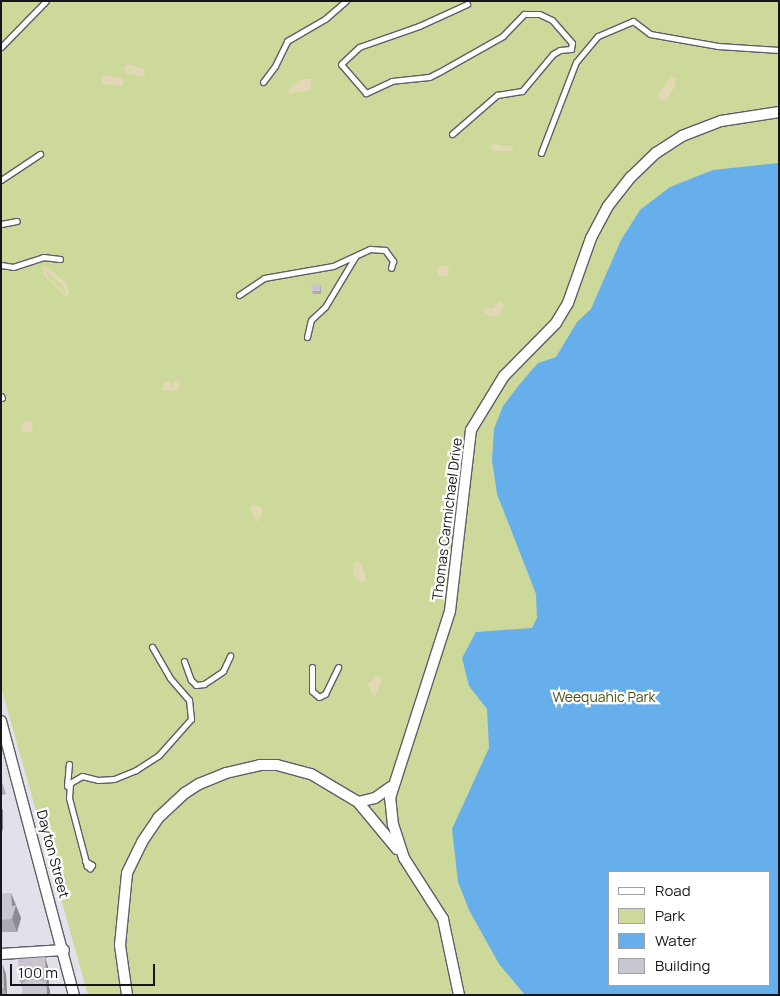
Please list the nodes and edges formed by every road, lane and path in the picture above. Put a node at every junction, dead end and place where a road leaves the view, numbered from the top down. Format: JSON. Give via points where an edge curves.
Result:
{"nodes":[{"id":1,"x":346,"y":1,"type":"edge"},
{"id":2,"x":44,"y":2,"type":"edge"},
{"id":3,"x":467,"y":4,"type":"dead end"},
{"id":4,"x":1,"y":47,"type":"edge"},
{"id":5,"x":779,"y":50,"type":"edge"},
{"id":6,"x":263,"y":82,"type":"dead end"},
{"id":7,"x":779,"y":112,"type":"edge"},
{"id":8,"x":452,"y":134,"type":"dead end"},
{"id":9,"x":542,"y":153,"type":"dead end"},
{"id":10,"x":40,"y":154,"type":"dead end"},
{"id":11,"x":1,"y":180,"type":"edge"},
{"id":12,"x":17,"y":221,"type":"dead end"},
{"id":13,"x":1,"y":224,"type":"edge"},
{"id":14,"x":358,"y":255,"type":"junction"},
{"id":15,"x":60,"y":259,"type":"dead end"},
{"id":16,"x":1,"y":265,"type":"edge"},
{"id":17,"x":391,"y":268,"type":"dead end"},
{"id":18,"x":239,"y":295,"type":"dead end"},
{"id":19,"x":308,"y":337,"type":"dead end"},
{"id":20,"x":152,"y":647,"type":"dead end"},
{"id":21,"x":230,"y":656,"type":"dead end"},
{"id":22,"x":184,"y":660,"type":"dead end"},
{"id":23,"x":312,"y":667,"type":"dead end"},
{"id":24,"x":338,"y":667,"type":"dead end"},
{"id":25,"x":1,"y":721,"type":"edge"},
{"id":26,"x":69,"y":764,"type":"dead end"},
{"id":27,"x":391,"y":787,"type":"junction"},
{"id":28,"x":67,"y":789,"type":"junction"},
{"id":29,"x":358,"y":802,"type":"junction"},
{"id":30,"x":404,"y":858,"type":"junction"},
{"id":31,"x":86,"y":861,"type":"dead end"},
{"id":32,"x":64,"y":950,"type":"junction"},
{"id":33,"x":1,"y":954,"type":"edge"},
{"id":34,"x":74,"y":995,"type":"edge"},
{"id":35,"x":127,"y":995,"type":"edge"},
{"id":36,"x":458,"y":995,"type":"edge"}],
"edges":[{"from":1,"to":6,"type":"lane","via":[[325,19],[287,41]]},
{"from":2,"to":4,"type":"lane","via":[[31,20]]},
{"from":3,"to":8,"type":"lane","via":[[419,26],[358,47],[341,64],[366,93],[392,81],[429,77],[440,72],[503,36],[524,14],[539,14],[552,20],[572,43],[571,49],[553,54],[522,91],[497,95]]},
{"from":5,"to":9,"type":"lane","via":[[718,46],[650,34],[633,22],[598,36],[576,62]]},
{"from":7,"to":27,"type":"street","name":"Thomas Carmichael Drive","via":[[721,121],[682,136],[656,153],[631,177],[608,206],[591,238],[568,303],[556,322],[504,376],[486,403],[471,430],[468,445],[450,611]]},
{"from":10,"to":11,"type":"lane"},
{"from":12,"to":13,"type":"lane"},
{"from":14,"to":17,"type":"lane","via":[[370,249],[385,250],[393,261]]},
{"from":14,"to":18,"type":"lane","via":[[333,266],[264,278]]},
{"from":14,"to":19,"type":"lane","via":[[325,307],[311,320]]},
{"from":15,"to":16,"type":"lane","via":[[42,257],[13,267]]},
{"from":20,"to":28,"type":"lane","via":[[170,678],[189,700],[192,713],[189,723],[159,755],[136,770],[106,781],[82,776],[70,783]]},
{"from":21,"to":22,"type":"lane","via":[[217,677],[196,685]]},
{"from":23,"to":24,"type":"lane","via":[[312,691],[319,697],[325,694]]},
{"from":25,"to":32,"type":"street","name":"Dayton Street"},
{"from":26,"to":28,"type":"lane"},
{"from":27,"to":29,"type":"street","via":[[375,798]]},
{"from":27,"to":30,"type":"street","name":"Thomas Carmichael Drive","via":[[393,826]]},
{"from":28,"to":31,"type":"lane"},
{"from":29,"to":30,"type":"street"},
{"from":29,"to":35,"type":"street","via":[[311,774],[277,765],[226,773],[185,793],[158,818],[127,873],[120,945]]},
{"from":30,"to":36,"type":"street","name":"Thomas Carmichael Drive","via":[[443,918]]},
{"from":32,"to":33,"type":"street"},
{"from":32,"to":34,"type":"street","name":"Dayton Street"}]}
